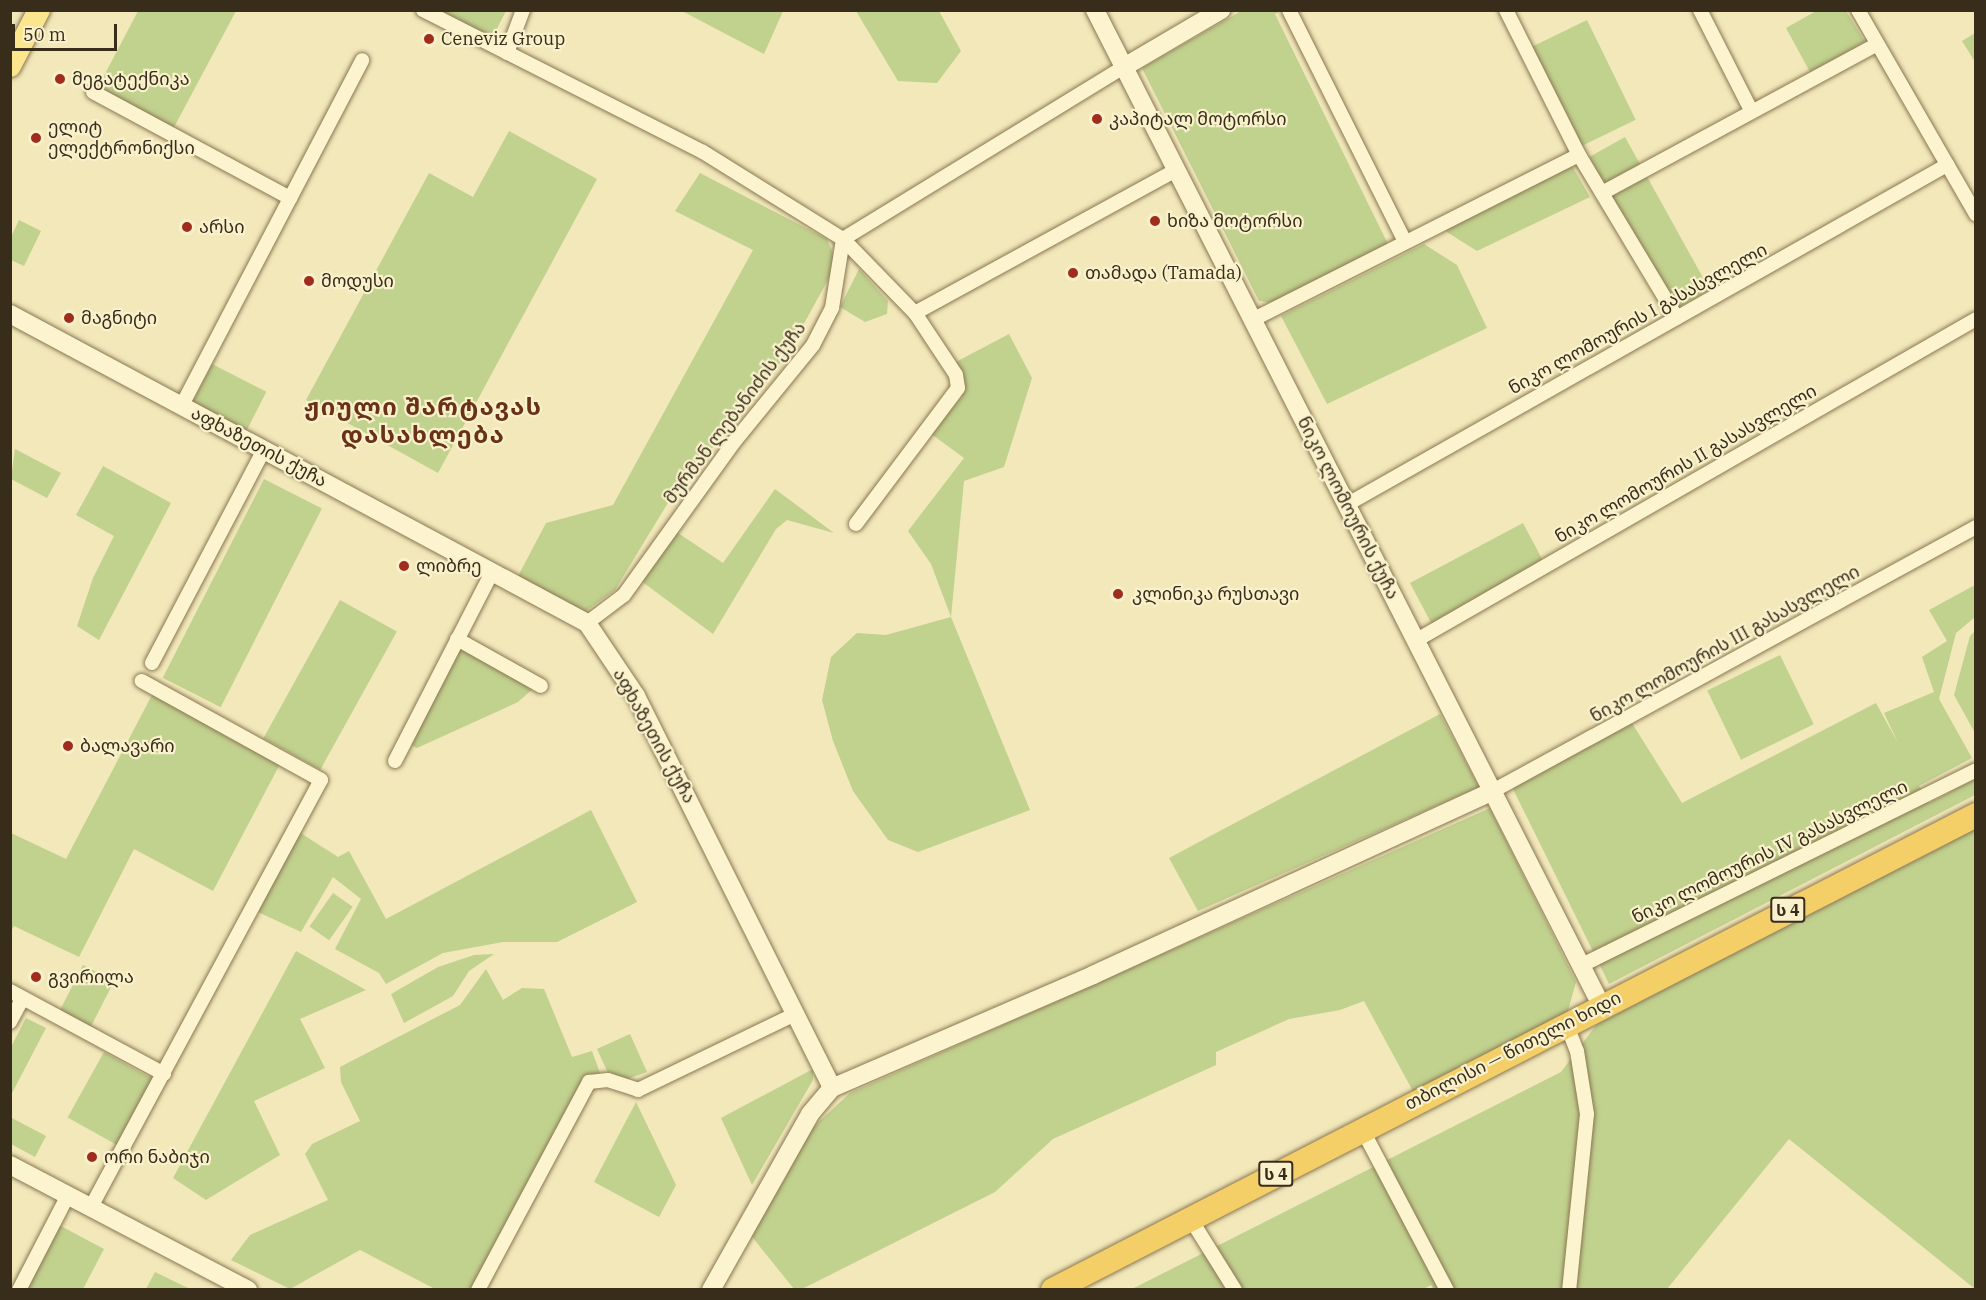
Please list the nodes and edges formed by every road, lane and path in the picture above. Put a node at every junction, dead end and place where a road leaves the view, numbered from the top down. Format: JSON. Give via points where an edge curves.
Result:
{"nodes":[{"id":1,"x":39,"y":10,"type":"edge"},
{"id":2,"x":423,"y":10,"type":"edge"},
{"id":3,"x":524,"y":10,"type":"edge"},
{"id":4,"x":1095,"y":10,"type":"edge"},
{"id":5,"x":1221,"y":10,"type":"edge"},
{"id":6,"x":1289,"y":10,"type":"edge"},
{"id":7,"x":1506,"y":10,"type":"edge"},
{"id":8,"x":1700,"y":10,"type":"edge"},
{"id":9,"x":1858,"y":10,"type":"edge"},
{"id":10,"x":1877,"y":44,"type":"junction"},
{"id":11,"x":507,"y":53,"type":"junction"},
{"id":12,"x":363,"y":60,"type":"dead end"},
{"id":13,"x":10,"y":66,"type":"edge"},
{"id":14,"x":1124,"y":67,"type":"junction"},
{"id":15,"x":93,"y":92,"type":"dead end"},
{"id":16,"x":1752,"y":112,"type":"junction"},
{"id":17,"x":1579,"y":155,"type":"junction"},
{"id":18,"x":1947,"y":165,"type":"junction"},
{"id":19,"x":1176,"y":170,"type":"junction"},
{"id":20,"x":1602,"y":193,"type":"junction"},
{"id":21,"x":290,"y":198,"type":"junction"},
{"id":22,"x":1976,"y":214,"type":"edge"},
{"id":23,"x":843,"y":239,"type":"junction"},
{"id":24,"x":1406,"y":242,"type":"junction"},
{"id":25,"x":915,"y":312,"type":"junction"},
{"id":26,"x":10,"y":314,"type":"edge"},
{"id":27,"x":1677,"y":318,"type":"junction"},
{"id":28,"x":1976,"y":319,"type":"edge"},
{"id":29,"x":1252,"y":320,"type":"junction"},
{"id":30,"x":182,"y":405,"type":"junction"},
{"id":31,"x":264,"y":450,"type":"junction"},
{"id":32,"x":1346,"y":505,"type":"junction"},
{"id":33,"x":856,"y":524,"type":"dead end"},
{"id":34,"x":1976,"y":527,"type":"edge"},
{"id":35,"x":492,"y":572,"type":"junction"},
{"id":36,"x":587,"y":623,"type":"junction"},
{"id":37,"x":457,"y":639,"type":"junction"},
{"id":38,"x":1415,"y":641,"type":"junction"},
{"id":39,"x":152,"y":663,"type":"dead end"},
{"id":40,"x":142,"y":681,"type":"dead end"},
{"id":41,"x":541,"y":686,"type":"dead end"},
{"id":42,"x":395,"y":761,"type":"dead end"},
{"id":43,"x":1976,"y":770,"type":"edge"},
{"id":44,"x":1491,"y":792,"type":"junction"},
{"id":45,"x":1976,"y":815,"type":"edge"},
{"id":46,"x":1580,"y":966,"type":"junction"},
{"id":47,"x":17,"y":995,"type":"edge"},
{"id":48,"x":1601,"y":1005,"type":"junction"},
{"id":49,"x":795,"y":1014,"type":"junction"},
{"id":50,"x":10,"y":1022,"type":"edge"},
{"id":51,"x":1566,"y":1023,"type":"junction"},
{"id":52,"x":164,"y":1074,"type":"junction"},
{"id":53,"x":832,"y":1089,"type":"junction"},
{"id":54,"x":1362,"y":1129,"type":"junction"},
{"id":55,"x":10,"y":1164,"type":"edge"},
{"id":56,"x":68,"y":1195,"type":"junction"},
{"id":57,"x":91,"y":1207,"type":"junction"},
{"id":58,"x":1190,"y":1218,"type":"junction"},
{"id":59,"x":19,"y":1290,"type":"edge"},
{"id":60,"x":248,"y":1290,"type":"edge"},
{"id":61,"x":478,"y":1290,"type":"edge"},
{"id":62,"x":711,"y":1290,"type":"edge"},
{"id":63,"x":1053,"y":1290,"type":"edge"},
{"id":64,"x":1235,"y":1290,"type":"edge"},
{"id":65,"x":1447,"y":1290,"type":"edge"},
{"id":66,"x":1569,"y":1290,"type":"edge"}],
"edges":[{"from":1,"to":13,"type":"main road"},
{"from":2,"to":11,"type":"street"},
{"from":3,"to":11,"type":"street"},
{"from":4,"to":14,"type":"street","name":"ნიკო ლომოურის ქუჩა"},
{"from":5,"to":14,"type":"street"},
{"from":6,"to":24,"type":"street"},
{"from":7,"to":17,"type":"street"},
{"from":8,"to":16,"type":"street"},
{"from":9,"to":10,"type":"street"},
{"from":10,"to":16,"type":"street"},
{"from":10,"to":18,"type":"street"},
{"from":11,"to":23,"type":"street","via":[[703,152]]},
{"from":12,"to":21,"type":"street"},
{"from":14,"to":19,"type":"street","name":"ნიკო ლომოურის ქუჩა"},
{"from":14,"to":23,"type":"street"},
{"from":15,"to":21,"type":"street"},
{"from":16,"to":20,"type":"street"},
{"from":17,"to":20,"type":"street"},
{"from":17,"to":24,"type":"street"},
{"from":18,"to":22,"type":"street"},
{"from":18,"to":27,"type":"street","name":"ნიკო ლომოურის I გასასვლელი"},
{"from":19,"to":25,"type":"street"},
{"from":19,"to":29,"type":"street","name":"ნიკო ლომოურის ქუჩა"},
{"from":20,"to":27,"type":"street"},
{"from":21,"to":30,"type":"street"},
{"from":23,"to":25,"type":"street"},
{"from":23,"to":36,"type":"street","name":"მურმან ლებანიძის ქუჩა","via":[[832,308],[813,345],[734,442],[624,595]]},
{"from":24,"to":29,"type":"street"},
{"from":25,"to":33,"type":"street","via":[[956,375],[958,388]]},
{"from":26,"to":30,"type":"street","name":"აფხაზეთის ქუჩა"},
{"from":27,"to":32,"type":"street","name":"ნიკო ლომოურის I გასასვლელი"},
{"from":28,"to":38,"type":"street","name":"ნიკო ლომოურის II გასასვლელი"},
{"from":29,"to":32,"type":"street","name":"ნიკო ლომოურის ქუჩა"},
{"from":30,"to":31,"type":"street","name":"აფხაზეთის ქუჩა"},
{"from":31,"to":35,"type":"street","name":"აფხაზეთის ქუჩა"},
{"from":31,"to":39,"type":"street"},
{"from":32,"to":38,"type":"street","name":"ნიკო ლომოურის ქუჩა"},
{"from":34,"to":44,"type":"street","name":"ნიკო ლომოურის III გასასვლელი"},
{"from":35,"to":36,"type":"street","name":"აფხაზეთის ქუჩა"},
{"from":35,"to":37,"type":"street"},
{"from":36,"to":49,"type":"street","name":"აფხაზეთის ქუჩა","via":[[636,696]]},
{"from":37,"to":41,"type":"street"},
{"from":37,"to":42,"type":"street"},
{"from":38,"to":44,"type":"street","name":"ნიკო ლომოურის ქუჩა"},
{"from":40,"to":52,"type":"street","via":[[321,780]]},
{"from":43,"to":46,"type":"street","name":"ნიკო ლომოურის IV გასასვლელი"},
{"from":44,"to":46,"type":"street","name":"ნიკო ლომოურის ქუჩა"},
{"from":44,"to":53,"type":"street"},
{"from":45,"to":48,"type":"highway","name":"თბილისი — წითელი ხიდი","number":"ს 4"},
{"from":46,"to":48,"type":"street","name":"ნიკო ლომოურის ქუჩა"},
{"from":47,"to":50,"type":"street"},
{"from":47,"to":52,"type":"street"},
{"from":48,"to":51,"type":"highway","name":"თბილისი — წითელი ხიდი","number":"ს 4"},
{"from":49,"to":53,"type":"street","name":"აფხაზეთის ქუჩა"},
{"from":49,"to":61,"type":"street","via":[[638,1090],[608,1080],[589,1082]]},
{"from":51,"to":54,"type":"highway","name":"თბილისი — წითელი ხიდი","number":"ს 4"},
{"from":51,"to":66,"type":"street","via":[[1577,1051],[1587,1114]]},
{"from":52,"to":57,"type":"street"},
{"from":53,"to":62,"type":"street","via":[[810,1114]]},
{"from":54,"to":58,"type":"highway","name":"თბილისი — წითელი ხიდი","number":"ს 4"},
{"from":54,"to":65,"type":"street"},
{"from":55,"to":56,"type":"street"},
{"from":56,"to":57,"type":"street"},
{"from":56,"to":59,"type":"street"},
{"from":57,"to":60,"type":"street"},
{"from":58,"to":63,"type":"highway","name":"თბილისი — წითელი ხიდი","number":"ს 4"},
{"from":58,"to":64,"type":"street"}]}
